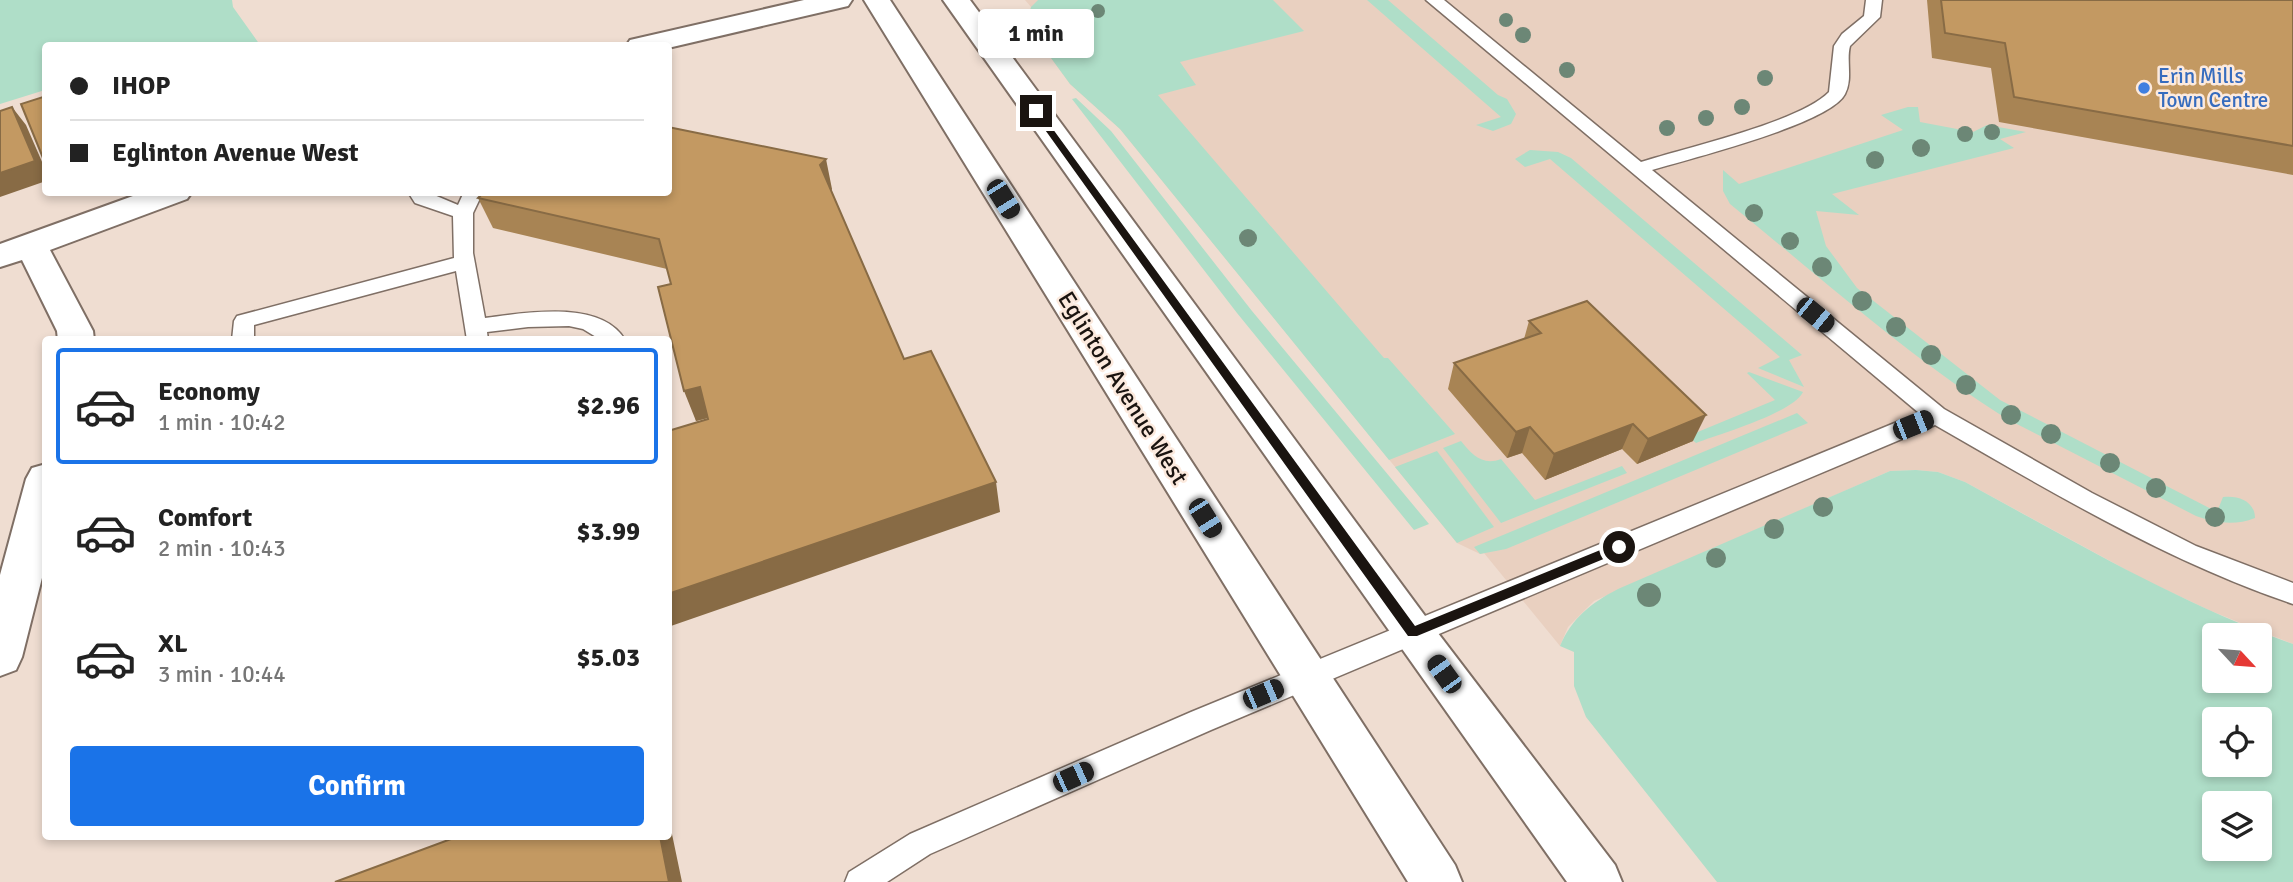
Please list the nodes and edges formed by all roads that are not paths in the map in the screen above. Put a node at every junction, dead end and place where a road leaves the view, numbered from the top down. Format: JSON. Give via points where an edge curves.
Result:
{"nodes":[{"id":1,"x":839,"y":0,"type":"edge"},
{"id":2,"x":877,"y":0,"type":"edge"},
{"id":3,"x":956,"y":0,"type":"edge"},
{"id":4,"x":1434,"y":0,"type":"edge"},
{"id":5,"x":1874,"y":0,"type":"edge"},
{"id":6,"x":657,"y":42,"type":"edge"},
{"id":7,"x":1637,"y":169,"type":"junction"},
{"id":8,"x":165,"y":196,"type":"edge"},
{"id":9,"x":420,"y":196,"type":"edge"},
{"id":10,"x":472,"y":196,"type":"edge"},
{"id":11,"x":463,"y":212,"type":"junction"},
{"id":12,"x":15,"y":250,"type":"edge"},
{"id":13,"x":465,"y":262,"type":"junction"},
{"id":14,"x":476,"y":333,"type":"edge"},
{"id":15,"x":76,"y":336,"type":"edge"},
{"id":16,"x":243,"y":336,"type":"edge"},
{"id":17,"x":612,"y":336,"type":"edge"},
{"id":18,"x":1936,"y":415,"type":"junction"},
{"id":19,"x":42,"y":494,"type":"edge"},
{"id":20,"x":2293,"y":594,"type":"edge"},
{"id":21,"x":1413,"y":632,"type":"junction"},
{"id":22,"x":0,"y":657,"type":"edge"},
{"id":23,"x":1305,"y":677,"type":"junction"},
{"id":24,"x":860,"y":882,"type":"edge"},
{"id":25,"x":1437,"y":882,"type":"edge"},
{"id":26,"x":1597,"y":882,"type":"edge"}],
"edges":[{"from":1,"to":6,"type":"main road"},
{"from":2,"to":23,"type":"main road","name":"Eglinton Avenue West"},
{"from":3,"to":21,"type":"main road"},
{"from":4,"to":7,"type":"lane"},
{"from":5,"to":7,"type":"lane","via":[[1872,17],[1842,44],[1839,88],[1830,102]]},
{"from":7,"to":18,"type":"lane"},
{"from":8,"to":12,"type":"main road"},
{"from":9,"to":11,"type":"lane"},
{"from":10,"to":11,"type":"lane"},
{"from":11,"to":13,"type":"lane"},
{"from":12,"to":15,"type":"main road"},
{"from":13,"to":14,"type":"lane"},
{"from":13,"to":16,"type":"lane","via":[[244,321]]},
{"from":14,"to":17,"type":"lane","via":[[528,319],[574,318]]},
{"from":18,"to":20,"type":"lane","via":[[2188,553]]},
{"from":18,"to":21,"type":"lane"},
{"from":19,"to":22,"type":"main road"},
{"from":21,"to":23,"type":"lane"},
{"from":21,"to":26,"type":"main road"},
{"from":23,"to":24,"type":"lane","via":[[920,844]]},
{"from":23,"to":25,"type":"main road","name":"Eglinton Avenue West"}]}
